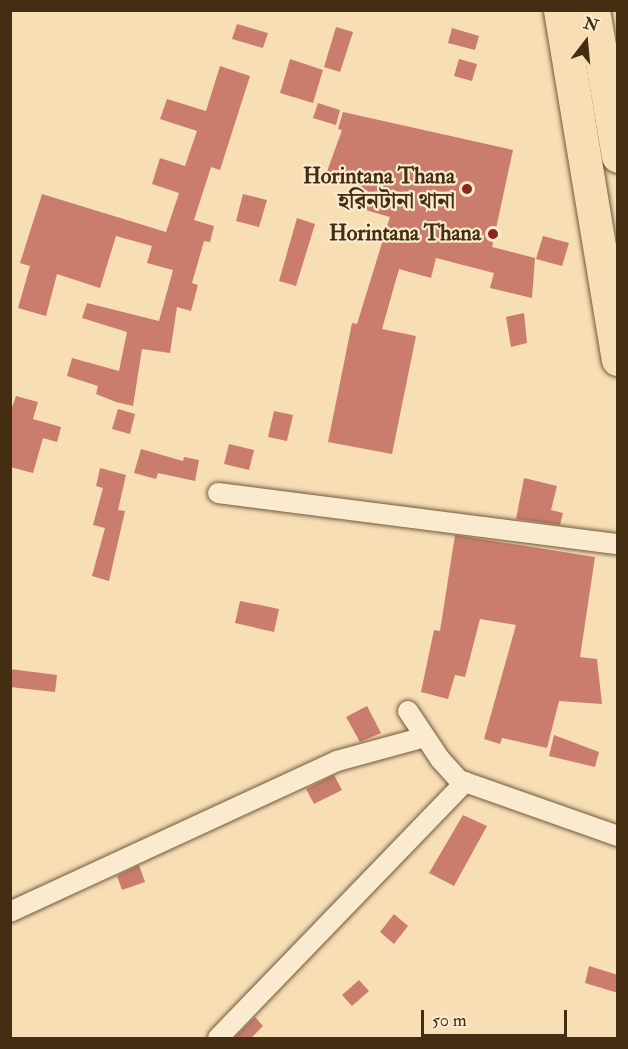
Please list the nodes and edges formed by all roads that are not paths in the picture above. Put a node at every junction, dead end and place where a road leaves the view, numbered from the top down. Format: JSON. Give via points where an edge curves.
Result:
{"nodes":[{"id":1,"x":560,"y":10,"type":"edge"},
{"id":2,"x":592,"y":10,"type":"edge"},
{"id":3,"x":618,"y":156,"type":"edge"},
{"id":4,"x":618,"y":359,"type":"edge"},
{"id":5,"x":218,"y":493,"type":"dead end"},
{"id":6,"x":618,"y":544,"type":"edge"},
{"id":7,"x":408,"y":711,"type":"dead end"},
{"id":8,"x":425,"y":737,"type":"junction"},
{"id":9,"x":465,"y":782,"type":"junction"},
{"id":10,"x":618,"y":836,"type":"edge"},
{"id":11,"x":10,"y":912,"type":"edge"},
{"id":12,"x":218,"y":1038,"type":"edge"}],
"edges":[{"from":1,"to":4,"type":"highway"},
{"from":2,"to":3,"type":"highway"},
{"from":5,"to":6,"type":"street"},
{"from":7,"to":8,"type":"street"},
{"from":8,"to":9,"type":"street","via":[[440,759]]},
{"from":8,"to":11,"type":"street","via":[[337,761]]},
{"from":9,"to":10,"type":"street"},
{"from":9,"to":12,"type":"street"}]}
